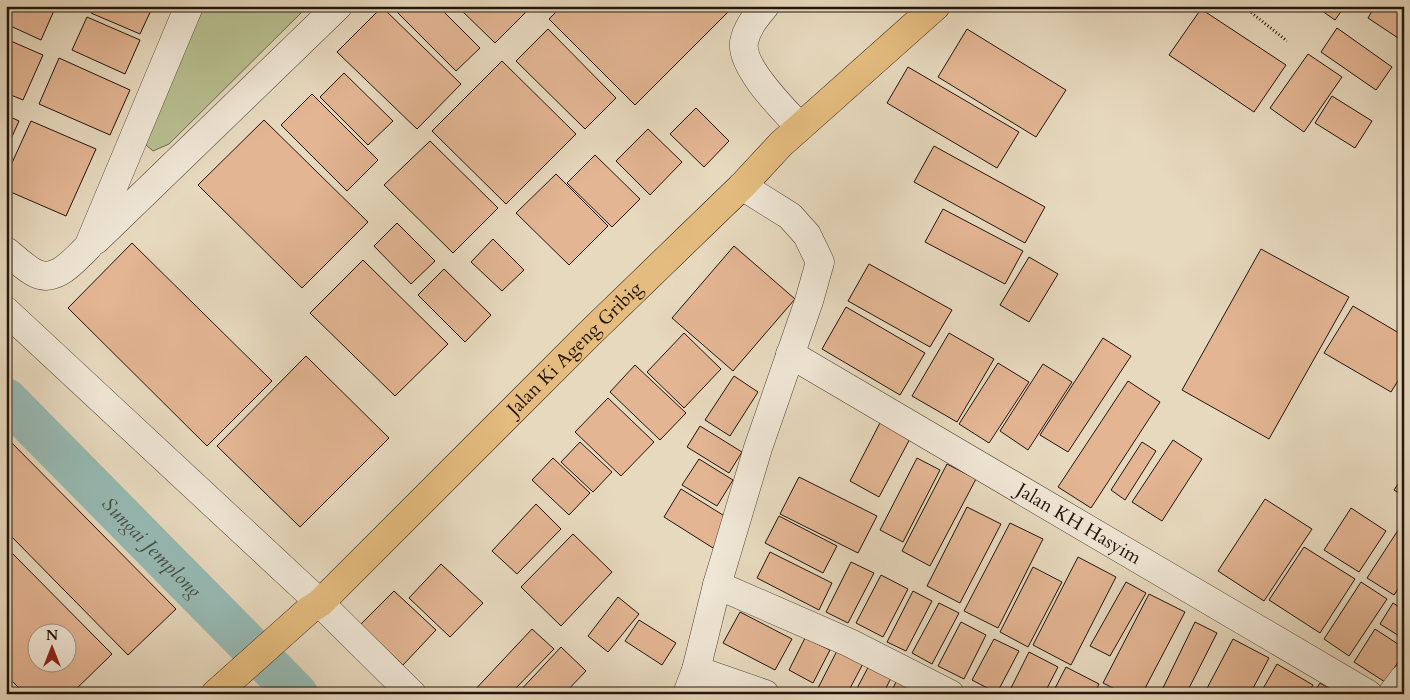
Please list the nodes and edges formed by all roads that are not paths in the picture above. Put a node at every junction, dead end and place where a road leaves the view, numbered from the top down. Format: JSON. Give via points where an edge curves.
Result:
{"nodes":[{"id":1,"x":189,"y":6,"type":"edge"},
{"id":2,"x":338,"y":6,"type":"edge"},
{"id":3,"x":766,"y":6,"type":"edge"},
{"id":4,"x":936,"y":6,"type":"edge"},
{"id":5,"x":800,"y":127,"type":"junction"},
{"id":6,"x":742,"y":186,"type":"junction"},
{"id":7,"x":88,"y":247,"type":"junction"},
{"id":8,"x":6,"y":251,"type":"edge"},
{"id":9,"x":6,"y":311,"type":"edge"},
{"id":10,"x":790,"y":354,"type":"junction"},
{"id":11,"x":717,"y":585,"type":"junction"},
{"id":12,"x":314,"y":607,"type":"junction"},
{"id":13,"x":1404,"y":678,"type":"edge"},
{"id":14,"x":691,"y":682,"type":"edge"},
{"id":15,"x":215,"y":694,"type":"edge"},
{"id":16,"x":412,"y":694,"type":"edge"},
{"id":17,"x":765,"y":694,"type":"edge"},
{"id":18,"x":950,"y":694,"type":"edge"},
{"id":19,"x":1368,"y":694,"type":"edge"},
{"id":20,"x":1392,"y":694,"type":"edge"}],
"edges":[{"from":1,"to":7,"type":"street"},
{"from":2,"to":7,"type":"street"},
{"from":3,"to":5,"type":"street","via":[[751,22],[744,44],[749,64],[763,87]]},
{"from":4,"to":5,"type":"main road","name":"Jalan Ki Ageng Gribig"},
{"from":5,"to":6,"type":"main road","name":"Jalan Ki Ageng Gribig"},
{"from":6,"to":10,"type":"street","via":[[790,216],[807,234],[820,262]]},
{"from":6,"to":12,"type":"main road","name":"Jalan Ki Ageng Gribig"},
{"from":7,"to":8,"type":"street","via":[[60,273],[48,276],[36,274]]},
{"from":9,"to":12,"type":"street"},
{"from":10,"to":11,"type":"street"},
{"from":10,"to":19,"type":"street","name":"Jalan KH Hasyim"},
{"from":11,"to":14,"type":"street"},
{"from":11,"to":18,"type":"street","via":[[850,643]]},
{"from":12,"to":15,"type":"main road","name":"Jalan Ki Ageng Gribig"},
{"from":12,"to":16,"type":"street"},
{"from":13,"to":20,"type":"street"},
{"from":14,"to":17,"type":"street"}]}
